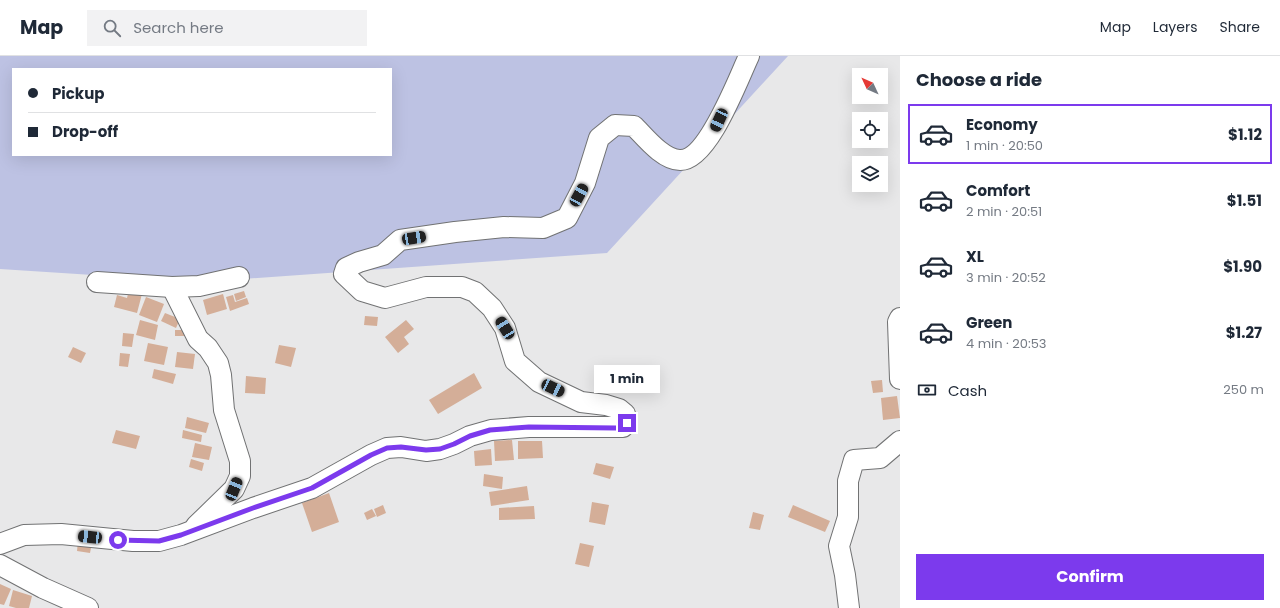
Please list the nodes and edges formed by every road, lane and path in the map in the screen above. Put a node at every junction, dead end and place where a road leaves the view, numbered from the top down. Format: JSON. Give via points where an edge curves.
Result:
{"nodes":[{"id":1,"x":749,"y":56,"type":"edge"},
{"id":2,"x":239,"y":277,"type":"dead end"},
{"id":3,"x":96,"y":282,"type":"dead end"},
{"id":4,"x":172,"y":287,"type":"junction"},
{"id":5,"x":900,"y":318,"type":"edge"},
{"id":6,"x":900,"y":379,"type":"edge"},
{"id":7,"x":900,"y":441,"type":"edge"},
{"id":8,"x":190,"y":532,"type":"junction"},
{"id":9,"x":0,"y":544,"type":"edge"},
{"id":10,"x":0,"y":565,"type":"edge"},
{"id":11,"x":88,"y":608,"type":"edge"},
{"id":12,"x":849,"y":608,"type":"edge"}],
"edges":[{"from":1,"to":8,"type":"street","via":[[714,131],[690,158],[679,161],[669,158],[658,151],[634,126],[615,125],[599,138],[586,184],[567,218],[543,228],[504,227],[400,240],[383,255],[346,268],[344,274],[362,291],[384,298],[426,286],[462,287],[475,292],[492,308],[505,328],[515,360],[539,382],[581,402],[619,409],[625,414],[627,423],[623,427],[529,427],[490,430],[440,449],[387,448],[312,488]]},
{"from":2,"to":4,"type":"street","via":[[199,286]]},
{"from":3,"to":4,"type":"street"},
{"from":4,"to":8,"type":"street","via":[[198,339],[208,348],[218,364],[224,410],[240,461],[240,476],[234,489]]},
{"from":5,"to":6,"type":"street"},
{"from":7,"to":12,"type":"street","via":[[880,458],[854,460],[848,481],[848,517],[840,546]]},
{"from":8,"to":9,"type":"street","via":[[159,541],[61,534],[24,535]]},
{"from":10,"to":11,"type":"street"}]}
